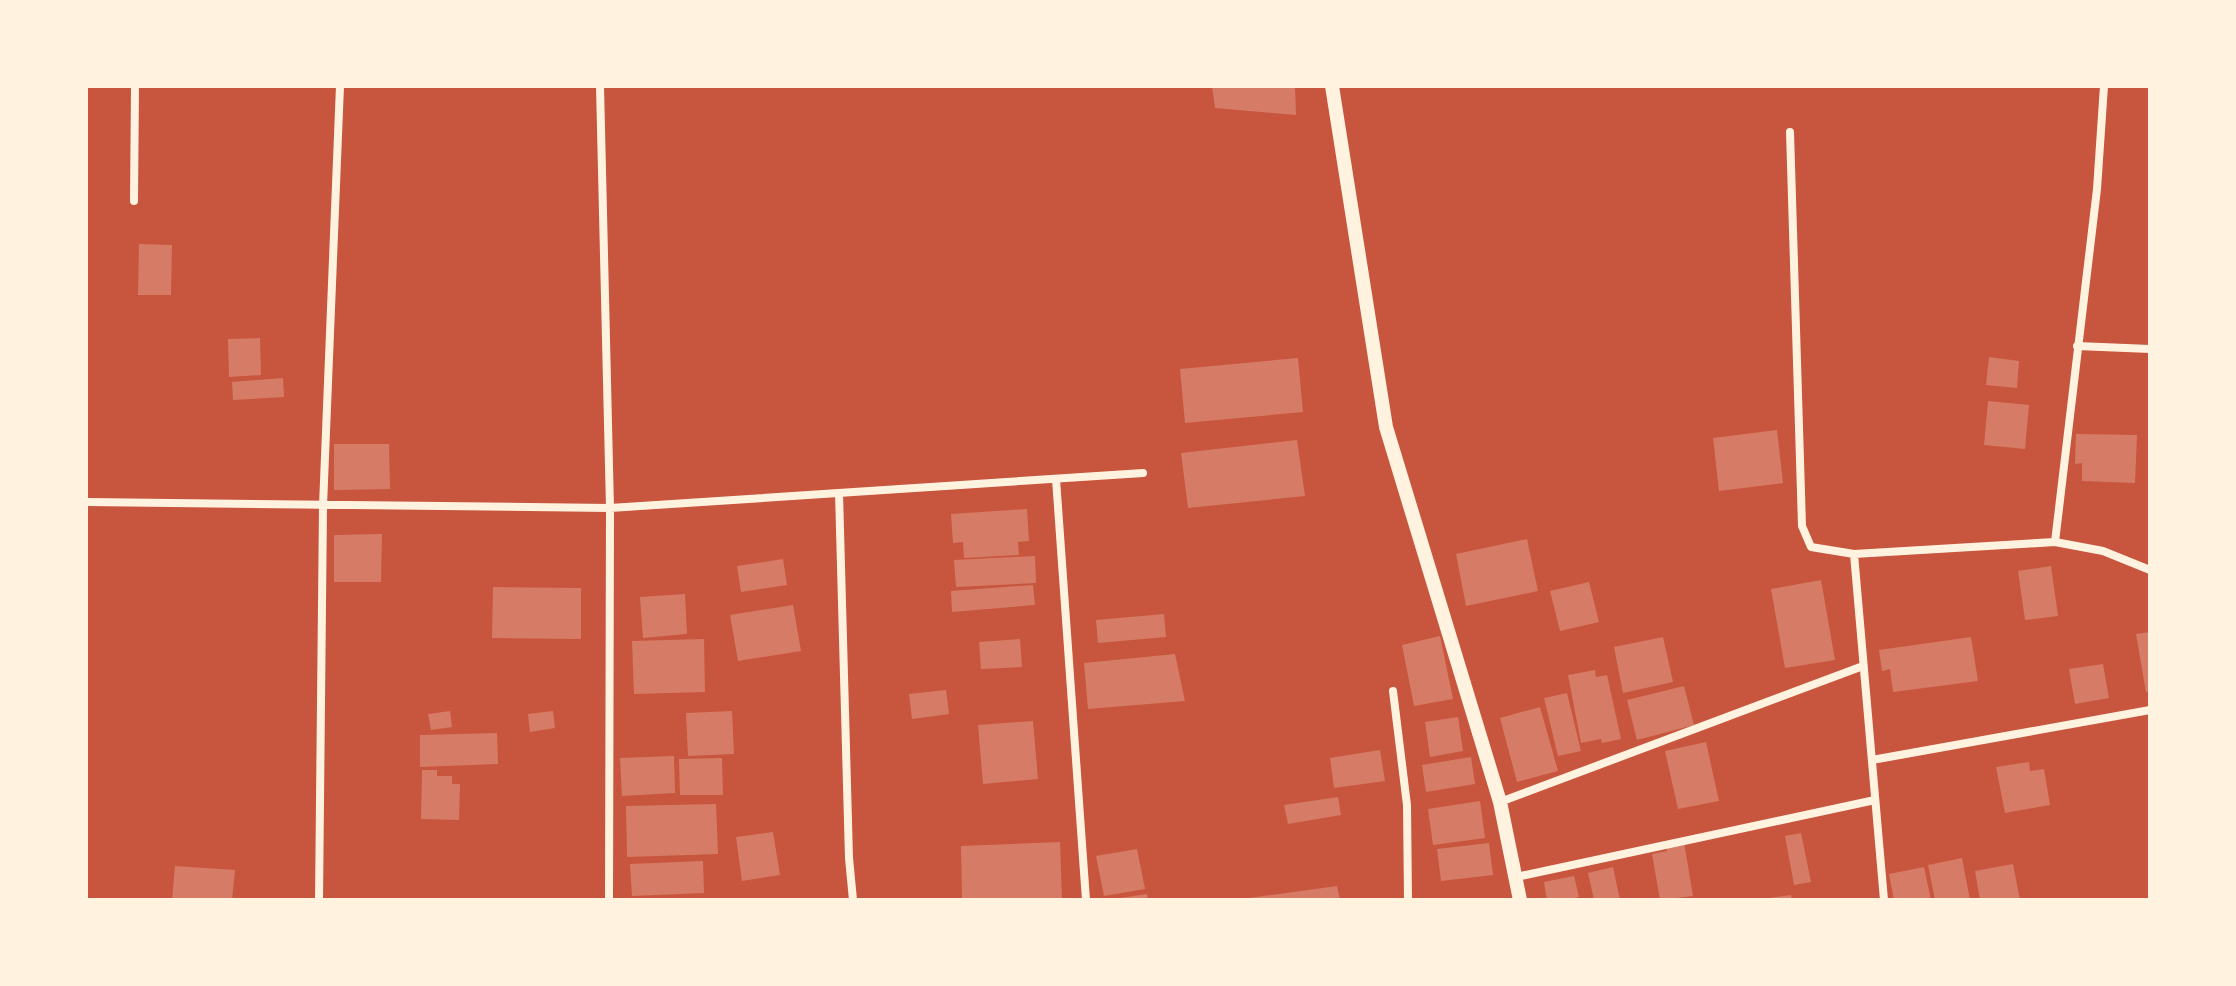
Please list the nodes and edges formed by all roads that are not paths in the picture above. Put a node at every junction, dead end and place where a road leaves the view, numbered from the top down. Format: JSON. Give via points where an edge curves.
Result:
{"nodes":[{"id":1,"x":135,"y":86,"type":"edge"},
{"id":2,"x":340,"y":86,"type":"edge"},
{"id":3,"x":600,"y":86,"type":"edge"},
{"id":4,"x":1332,"y":86,"type":"edge"},
{"id":5,"x":2104,"y":86,"type":"edge"},
{"id":6,"x":1790,"y":132,"type":"dead end"},
{"id":7,"x":134,"y":201,"type":"dead end"},
{"id":8,"x":2077,"y":346,"type":"junction"},
{"id":9,"x":2150,"y":349,"type":"edge"},
{"id":10,"x":1143,"y":473,"type":"dead end"},
{"id":11,"x":1056,"y":479,"type":"junction"},
{"id":12,"x":839,"y":493,"type":"junction"},
{"id":13,"x":86,"y":502,"type":"edge"},
{"id":14,"x":323,"y":506,"type":"junction"},
{"id":15,"x":610,"y":508,"type":"junction"},
{"id":16,"x":2055,"y":542,"type":"junction"},
{"id":17,"x":1854,"y":554,"type":"junction"},
{"id":18,"x":2150,"y":570,"type":"edge"},
{"id":19,"x":1863,"y":666,"type":"junction"},
{"id":20,"x":1393,"y":691,"type":"dead end"},
{"id":21,"x":2150,"y":710,"type":"edge"},
{"id":22,"x":1872,"y":760,"type":"junction"},
{"id":23,"x":1875,"y":800,"type":"junction"},
{"id":24,"x":1500,"y":802,"type":"junction"},
{"id":25,"x":1516,"y":877,"type":"junction"},
{"id":26,"x":319,"y":900,"type":"edge"},
{"id":27,"x":609,"y":900,"type":"edge"},
{"id":28,"x":853,"y":900,"type":"edge"},
{"id":29,"x":1086,"y":900,"type":"edge"},
{"id":30,"x":1408,"y":900,"type":"edge"},
{"id":31,"x":1520,"y":900,"type":"edge"},
{"id":32,"x":1884,"y":900,"type":"edge"}],
"edges":[{"from":1,"to":7,"type":"street"},
{"from":2,"to":14,"type":"street"},
{"from":3,"to":15,"type":"street"},
{"from":4,"to":24,"type":"street","via":[[1386,427]]},
{"from":5,"to":8,"type":"street"},
{"from":6,"to":17,"type":"street","via":[[1802,526],[1811,547]]},
{"from":8,"to":9,"type":"street"},
{"from":8,"to":16,"type":"street"},
{"from":10,"to":11,"type":"street"},
{"from":11,"to":12,"type":"street"},
{"from":11,"to":29,"type":"street"},
{"from":12,"to":15,"type":"street"},
{"from":12,"to":28,"type":"street"},
{"from":13,"to":14,"type":"street"},
{"from":14,"to":15,"type":"street"},
{"from":14,"to":26,"type":"street"},
{"from":15,"to":27,"type":"street"},
{"from":16,"to":17,"type":"street"},
{"from":16,"to":18,"type":"street","via":[[2103,551]]},
{"from":17,"to":19,"type":"street"},
{"from":19,"to":22,"type":"street"},
{"from":19,"to":24,"type":"street"},
{"from":20,"to":30,"type":"street","via":[[1407,805]]},
{"from":21,"to":22,"type":"street"},
{"from":22,"to":23,"type":"street"},
{"from":23,"to":25,"type":"street"},
{"from":23,"to":32,"type":"street"},
{"from":24,"to":25,"type":"street"},
{"from":25,"to":31,"type":"street"}]}
